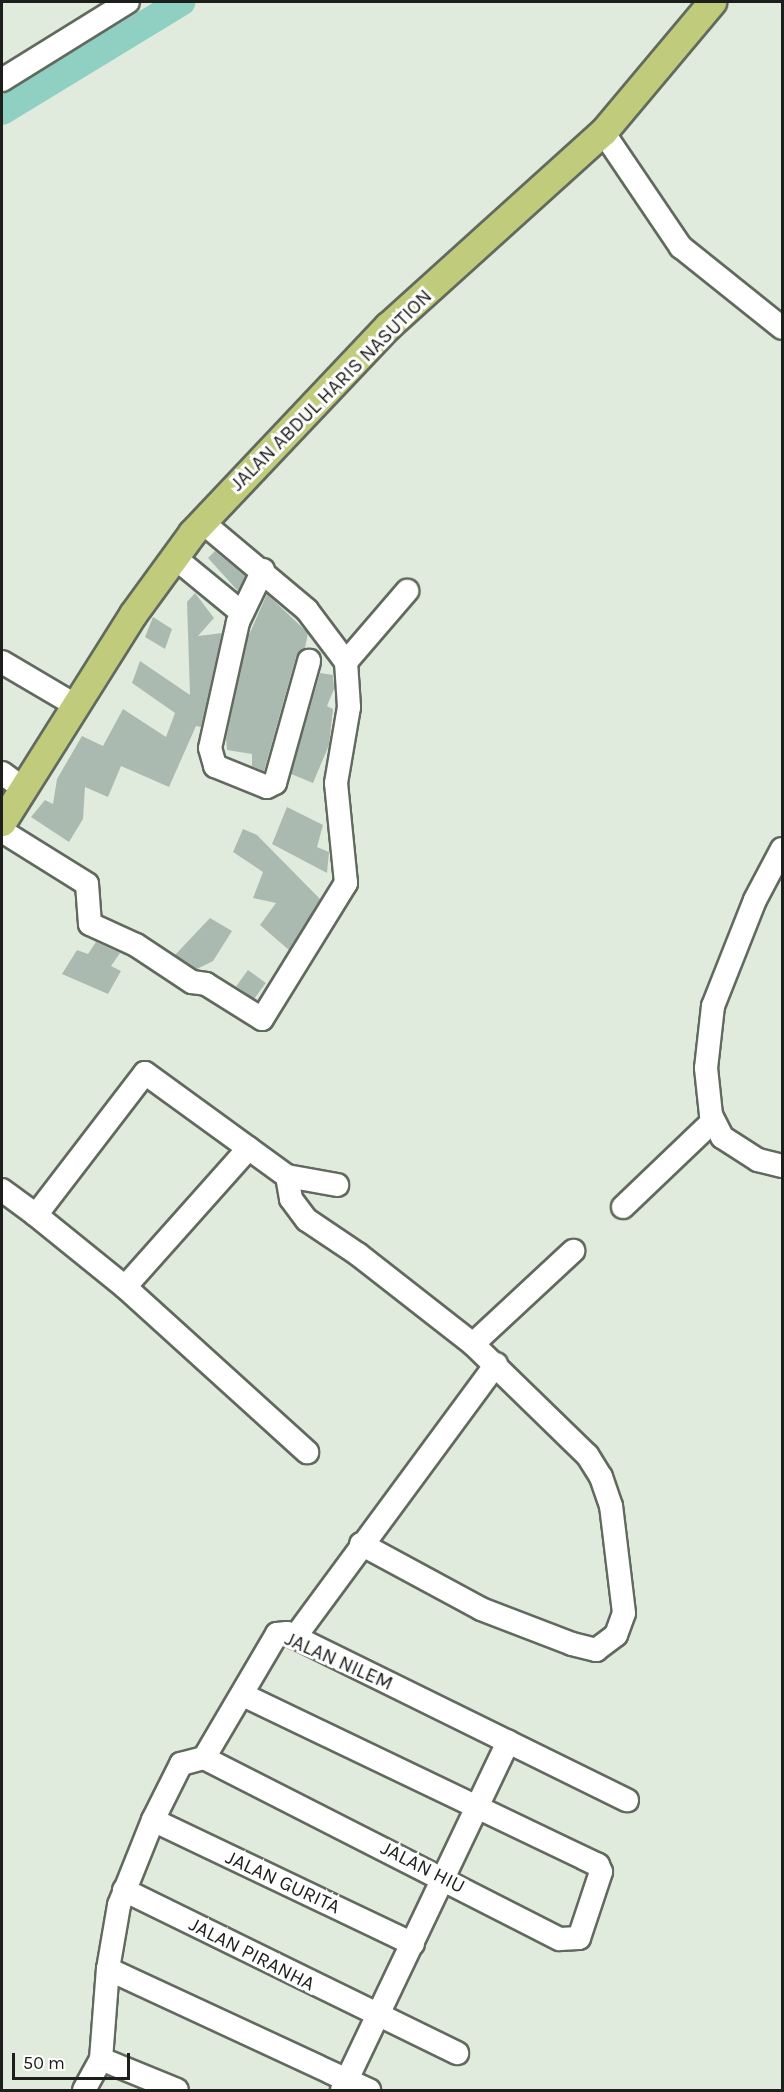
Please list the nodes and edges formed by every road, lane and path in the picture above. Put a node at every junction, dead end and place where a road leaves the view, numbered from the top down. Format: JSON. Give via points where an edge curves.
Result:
{"nodes":[{"id":1,"x":128,"y":2,"type":"edge"},
{"id":2,"x":712,"y":2,"type":"edge"},
{"id":3,"x":2,"y":80,"type":"edge"},
{"id":4,"x":603,"y":132,"type":"junction"},
{"id":5,"x":783,"y":328,"type":"edge"},
{"id":6,"x":202,"y":522,"type":"junction"},
{"id":7,"x":174,"y":557,"type":"junction"},
{"id":8,"x":263,"y":570,"type":"junction"},
{"id":9,"x":407,"y":591,"type":"dead end"},
{"id":10,"x":241,"y":612,"type":"junction"},
{"id":11,"x":309,"y":661,"type":"dead end"},
{"id":12,"x":2,"y":662,"type":"edge"},
{"id":13,"x":346,"y":662,"type":"junction"},
{"id":14,"x":75,"y":705,"type":"junction"},
{"id":15,"x":12,"y":781,"type":"edge"},
{"id":16,"x":2,"y":822,"type":"edge"},
{"id":17,"x":2,"y":831,"type":"edge"},
{"id":18,"x":783,"y":849,"type":"edge"},
{"id":19,"x":713,"y":1121,"type":"junction"},
{"id":20,"x":249,"y":1148,"type":"junction"},
{"id":21,"x":783,"y":1166,"type":"edge"},
{"id":22,"x":287,"y":1176,"type":"junction"},
{"id":23,"x":337,"y":1185,"type":"dead end"},
{"id":24,"x":2,"y":1190,"type":"edge"},
{"id":25,"x":623,"y":1207,"type":"dead end"},
{"id":26,"x":36,"y":1215,"type":"junction"},
{"id":27,"x":573,"y":1251,"type":"dead end"},
{"id":28,"x":125,"y":1287,"type":"junction"},
{"id":29,"x":473,"y":1344,"type":"junction"},
{"id":30,"x":496,"y":1364,"type":"junction"},
{"id":31,"x":307,"y":1452,"type":"dead end"},
{"id":32,"x":361,"y":1544,"type":"junction"},
{"id":33,"x":295,"y":1637,"type":"junction"},
{"id":34,"x":243,"y":1695,"type":"junction"},
{"id":35,"x":508,"y":1742,"type":"junction"},
{"id":36,"x":204,"y":1758,"type":"junction"},
{"id":37,"x":627,"y":1800,"type":"dead end"},
{"id":38,"x":477,"y":1809,"type":"junction"},
{"id":39,"x":153,"y":1820,"type":"junction"},
{"id":40,"x":445,"y":1877,"type":"junction"},
{"id":41,"x":122,"y":1897,"type":"junction"},
{"id":42,"x":413,"y":1944,"type":"junction"},
{"id":43,"x":108,"y":1969,"type":"junction"},
{"id":44,"x":380,"y":2018,"type":"junction"},
{"id":45,"x":457,"y":2054,"type":"dead end"},
{"id":46,"x":101,"y":2059,"type":"junction"},
{"id":47,"x":344,"y":2085,"type":"edge"},
{"id":48,"x":84,"y":2091,"type":"edge"},
{"id":49,"x":177,"y":2091,"type":"edge"},
{"id":50,"x":369,"y":2091,"type":"edge"}],
"edges":[{"from":1,"to":3,"type":"street"},
{"from":2,"to":4,"type":"main road","name":"JALAN ABDUL HARIS NASUTION"},
{"from":4,"to":5,"type":"street","via":[[681,247]]},
{"from":4,"to":6,"type":"main road","name":"JALAN ABDUL HARIS NASUTION","via":[[388,326]]},
{"from":6,"to":7,"type":"main road","name":"JALAN ABDUL HARIS NASUTION"},
{"from":6,"to":8,"type":"street"},
{"from":7,"to":10,"type":"street"},
{"from":7,"to":14,"type":"main road","name":"JALAN ABDUL HARIS NASUTION"},
{"from":8,"to":10,"type":"street"},
{"from":8,"to":13,"type":"street","via":[[307,610]]},
{"from":9,"to":13,"type":"street"},
{"from":10,"to":11,"type":"street","via":[[210,748],[215,766],[267,787],[275,783]]},
{"from":12,"to":14,"type":"street"},
{"from":13,"to":17,"type":"street","via":[[349,707],[336,783],[346,883],[261,1019],[136,945],[90,924],[87,884]]},
{"from":14,"to":15,"type":"main road","name":"JALAN ABDUL HARIS NASUTION"},
{"from":15,"to":16,"type":"main road","name":"JALAN ABDUL HARIS NASUTION"},
{"from":18,"to":19,"type":"street","via":[[755,900],[706,1031],[707,1094]]},
{"from":19,"to":21,"type":"street","via":[[738,1150]]},
{"from":19,"to":25,"type":"street"},
{"from":20,"to":22,"type":"street"},
{"from":20,"to":26,"type":"street","via":[[143,1074]]},
{"from":20,"to":28,"type":"street"},
{"from":22,"to":23,"type":"street"},
{"from":22,"to":29,"type":"street","via":[[291,1199],[307,1220],[359,1255]]},
{"from":24,"to":26,"type":"street"},
{"from":26,"to":28,"type":"street"},
{"from":27,"to":29,"type":"street"},
{"from":28,"to":31,"type":"street"},
{"from":29,"to":30,"type":"street"},
{"from":30,"to":32,"type":"street"},
{"from":30,"to":32,"type":"street","via":[[587,1455],[601,1477],[611,1506],[624,1613],[616,1635],[596,1650],[563,1641],[481,1609]]},
{"from":32,"to":33,"type":"street"},
{"from":33,"to":34,"type":"street","name":"JALAN NILEM","via":[[283,1632],[270,1640]]},
{"from":33,"to":35,"type":"street","name":"JALAN NILEM"},
{"from":34,"to":36,"type":"street","name":"JALAN NILEM"},
{"from":34,"to":38,"type":"street"},
{"from":35,"to":37,"type":"street","name":"JALAN NILEM"},
{"from":35,"to":38,"type":"street"},
{"from":36,"to":39,"type":"street","via":[[182,1764]]},
{"from":36,"to":40,"type":"street","name":"JALAN HIU"},
{"from":38,"to":40,"type":"street"},
{"from":38,"to":40,"type":"street","name":"JALAN HIU","via":[[594,1863],[602,1872],[585,1929],[579,1938],[568,1941]]},
{"from":39,"to":41,"type":"street"},
{"from":39,"to":42,"type":"street","name":"JALAN GURITA"},
{"from":40,"to":42,"type":"street"},
{"from":41,"to":43,"type":"street"},
{"from":41,"to":44,"type":"street","name":"JALAN PIRANHA"},
{"from":42,"to":44,"type":"street"},
{"from":43,"to":46,"type":"street"},
{"from":43,"to":47,"type":"street"},
{"from":44,"to":45,"type":"street","name":"JALAN PIRANHA"},
{"from":44,"to":47,"type":"street"},
{"from":46,"to":48,"type":"street"},
{"from":46,"to":49,"type":"street"},
{"from":47,"to":50,"type":"street"}]}
